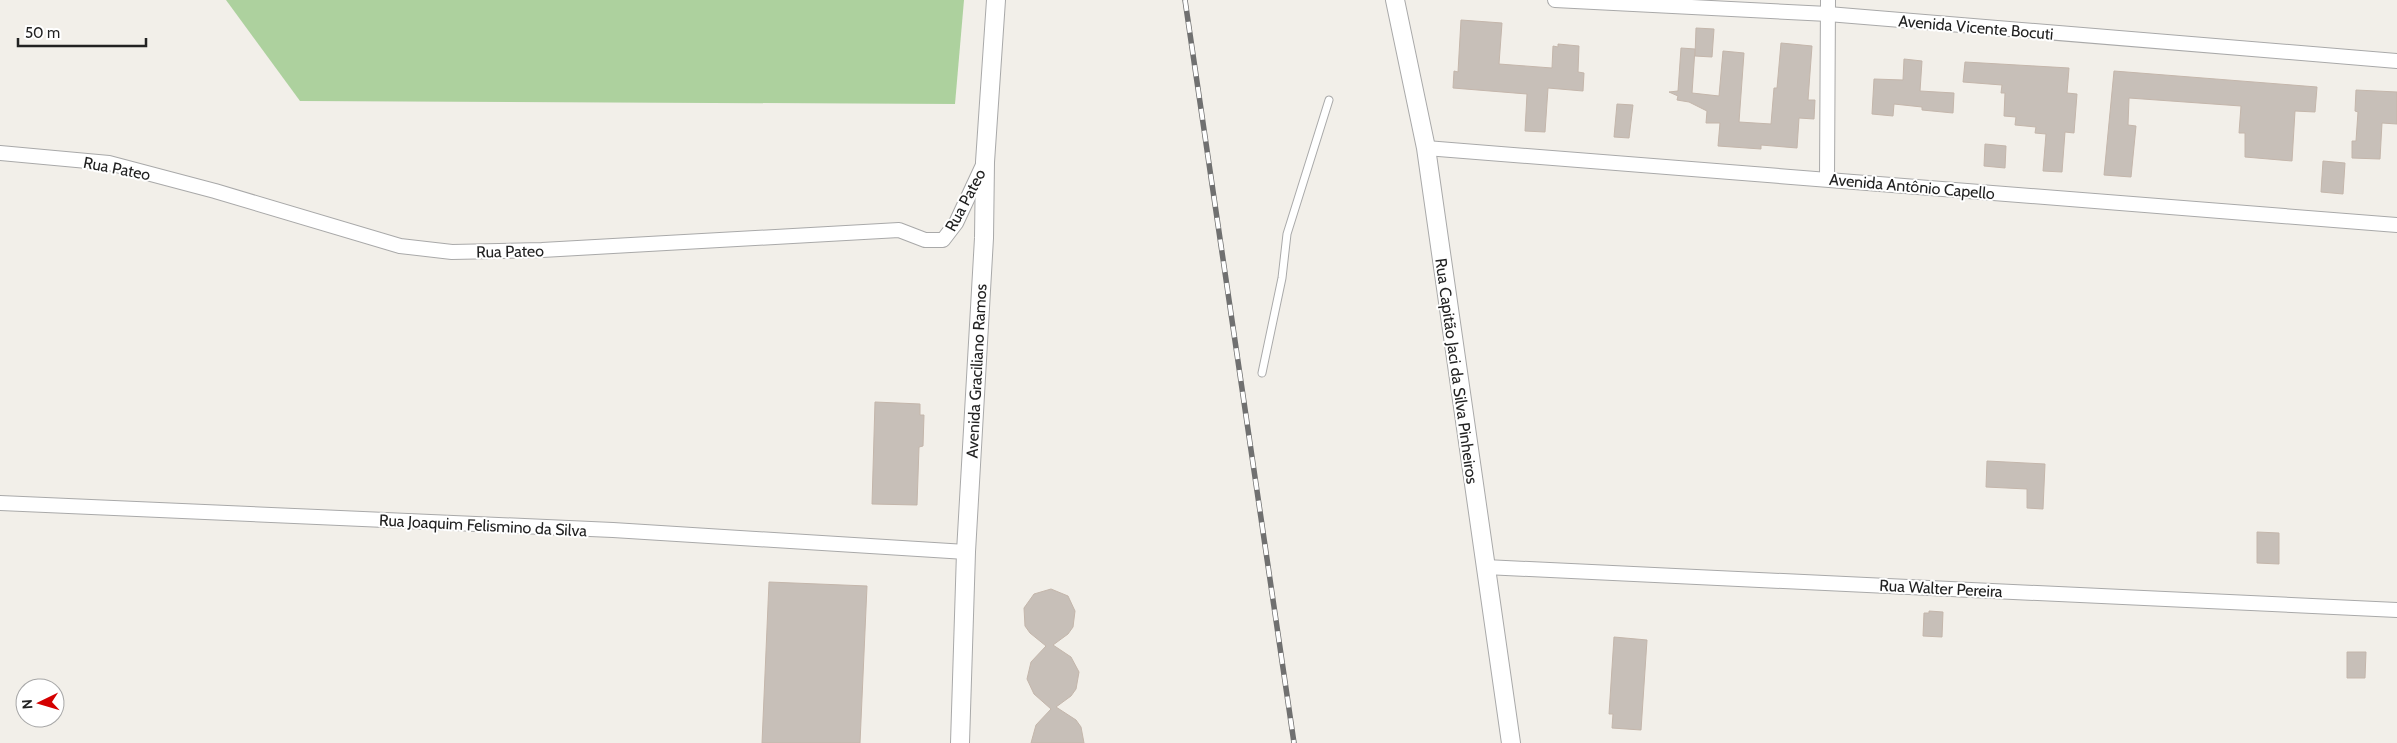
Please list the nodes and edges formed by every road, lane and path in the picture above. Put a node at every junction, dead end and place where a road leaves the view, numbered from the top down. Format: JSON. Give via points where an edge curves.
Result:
{"nodes":[{"id":1,"x":996,"y":0,"type":"edge"},
{"id":2,"x":1395,"y":0,"type":"edge"},
{"id":3,"x":1555,"y":0,"type":"edge"},
{"id":4,"x":1828,"y":0,"type":"edge"},
{"id":5,"x":1660,"y":2,"type":"edge"},
{"id":6,"x":1828,"y":14,"type":"junction"},
{"id":7,"x":2397,"y":61,"type":"edge"},
{"id":8,"x":1329,"y":100,"type":"dead end"},
{"id":9,"x":1426,"y":148,"type":"junction"},
{"id":10,"x":0,"y":153,"type":"edge"},
{"id":11,"x":985,"y":162,"type":"junction"},
{"id":12,"x":1827,"y":179,"type":"junction"},
{"id":13,"x":2397,"y":225,"type":"edge"},
{"id":14,"x":1262,"y":373,"type":"dead end"},
{"id":15,"x":0,"y":503,"type":"edge"},
{"id":16,"x":966,"y":552,"type":"junction"},
{"id":17,"x":1485,"y":567,"type":"junction"},
{"id":18,"x":2397,"y":610,"type":"edge"},
{"id":19,"x":960,"y":743,"type":"edge"},
{"id":20,"x":1511,"y":743,"type":"edge"}],
"edges":[{"from":1,"to":11,"type":"street","name":"Avenida Graciliano Ramos"},
{"from":2,"to":9,"type":"street","name":"Rua Capitão Jaci da Silva Pinheiros"},
{"from":3,"to":5,"type":"street","name":"Avenida Vicente Bocuti"},
{"from":4,"to":6,"type":"street"},
{"from":5,"to":6,"type":"street","name":"Avenida Vicente Bocuti"},
{"from":6,"to":7,"type":"street","name":"Avenida Vicente Bocuti"},
{"from":6,"to":12,"type":"street"},
{"from":8,"to":14,"type":"lane","via":[[1287,234],[1282,278]]},
{"from":9,"to":12,"type":"street","name":"Avenida Antônio Capello"},
{"from":9,"to":17,"type":"street","name":"Rua Capitão Jaci da Silva Pinheiros"},
{"from":10,"to":11,"type":"street","name":"Rua Pateo","via":[[109,163],[400,246],[452,252],[899,230],[925,240],[943,240],[956,224]]},
{"from":11,"to":16,"type":"street","name":"Avenida Graciliano Ramos","via":[[984,238]]},
{"from":12,"to":13,"type":"street","name":"Avenida Antônio Capello"},
{"from":15,"to":16,"type":"street","name":"Rua Joaquim Felismino da Silva","via":[[603,530]]},
{"from":16,"to":19,"type":"street","name":"Avenida Graciliano Ramos"},
{"from":17,"to":18,"type":"street","name":"Rua Walter Pereira"},
{"from":17,"to":20,"type":"street","name":"Rua Capitão Jaci da Silva Pinheiros"}]}
